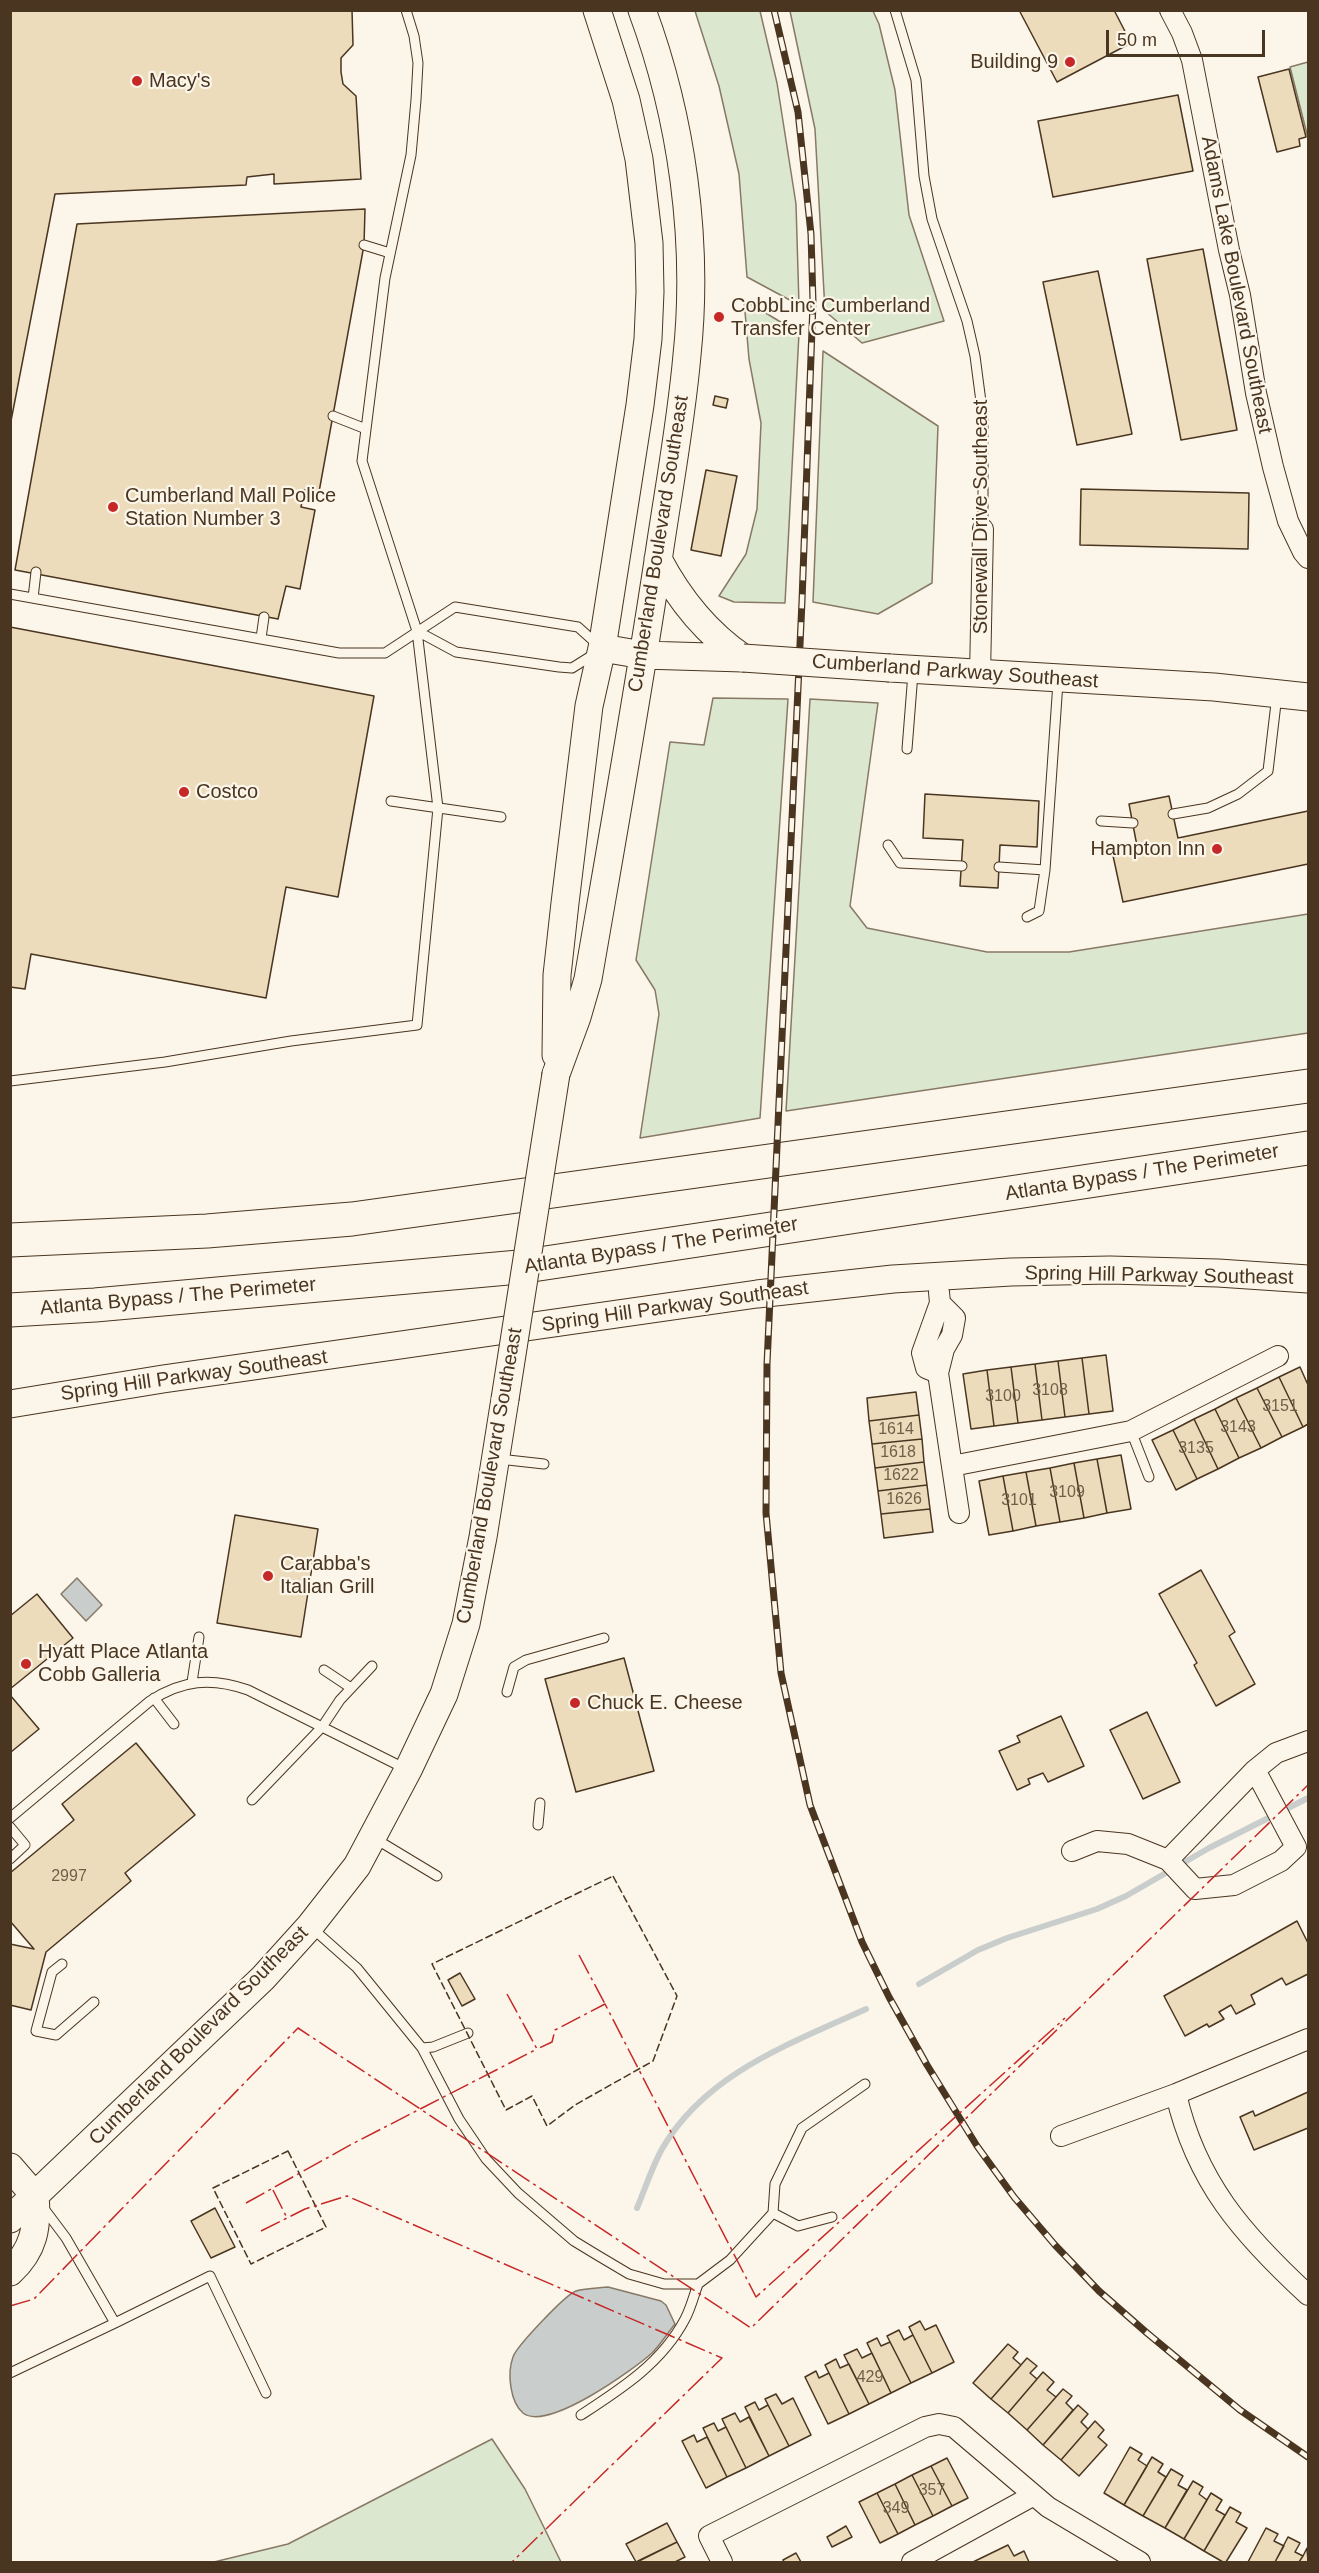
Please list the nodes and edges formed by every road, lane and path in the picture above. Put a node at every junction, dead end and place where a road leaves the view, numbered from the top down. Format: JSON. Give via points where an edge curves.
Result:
{"nodes":[{"id":1,"x":406,"y":10,"type":"edge"},
{"id":2,"x":597,"y":10,"type":"edge"},
{"id":3,"x":642,"y":10,"type":"edge"},
{"id":4,"x":895,"y":10,"type":"edge"},
{"id":5,"x":1170,"y":10,"type":"edge"},
{"id":6,"x":364,"y":245,"type":"dead end"},
{"id":7,"x":390,"y":253,"type":"junction"},
{"id":8,"x":333,"y":416,"type":"dead end"},
{"id":9,"x":366,"y":429,"type":"junction"},
{"id":10,"x":983,"y":529,"type":"joint"},
{"id":11,"x":1308,"y":558,"type":"edge"},
{"id":12,"x":658,"y":559,"type":"junction"},
{"id":13,"x":36,"y":572,"type":"dead end"},
{"id":14,"x":10,"y":594,"type":"edge"},
{"id":15,"x":33,"y":598,"type":"junction"},
{"id":16,"x":264,"y":617,"type":"dead end"},
{"id":17,"x":417,"y":630,"type":"junction"},
{"id":18,"x":261,"y":638,"type":"junction"},
{"id":19,"x":602,"y":648,"type":"junction"},
{"id":20,"x":643,"y":655,"type":"junction"},
{"id":21,"x":743,"y":658,"type":"junction"},
{"id":22,"x":902,"y":669,"type":"junction"},
{"id":23,"x":980,"y":675,"type":"junction"},
{"id":24,"x":1058,"y":679,"type":"junction"},
{"id":25,"x":1278,"y":693,"type":"junction"},
{"id":26,"x":1308,"y":697,"type":"edge"},
{"id":27,"x":907,"y":749,"type":"dead end"},
{"id":28,"x":391,"y":801,"type":"dead end"},
{"id":29,"x":438,"y":808,"type":"junction"},
{"id":30,"x":1173,"y":814,"type":"dead end"},
{"id":31,"x":501,"y":816,"type":"dead end"},
{"id":32,"x":1101,"y":821,"type":"dead end"},
{"id":33,"x":1133,"y":823,"type":"dead end"},
{"id":34,"x":888,"y":845,"type":"dead end"},
{"id":35,"x":962,"y":866,"type":"dead end"},
{"id":36,"x":999,"y":867,"type":"dead end"},
{"id":37,"x":1045,"y":870,"type":"junction"},
{"id":38,"x":1027,"y":917,"type":"dead end"},
{"id":39,"x":556,"y":1074,"type":"junction"},
{"id":40,"x":10,"y":1081,"type":"edge"},
{"id":41,"x":1308,"y":1086,"type":"edge"},
{"id":42,"x":1308,"y":1148,"type":"edge"},
{"id":43,"x":10,"y":1240,"type":"edge"},
{"id":44,"x":1308,"y":1279,"type":"edge"},
{"id":45,"x":938,"y":1291,"type":"junction"},
{"id":46,"x":10,"y":1310,"type":"edge"},
{"id":47,"x":1278,"y":1356,"type":"dead end"},
{"id":48,"x":10,"y":1404,"type":"edge"},
{"id":49,"x":1131,"y":1431,"type":"junction"},
{"id":50,"x":497,"y":1458,"type":"junction"},
{"id":51,"x":544,"y":1464,"type":"dead end"},
{"id":52,"x":952,"y":1466,"type":"junction"},
{"id":53,"x":1149,"y":1477,"type":"dead end"},
{"id":54,"x":959,"y":1513,"type":"dead end"},
{"id":55,"x":200,"y":1637,"type":"dead end"},
{"id":56,"x":604,"y":1638,"type":"dead end"},
{"id":57,"x":372,"y":1666,"type":"dead end"},
{"id":58,"x":324,"y":1670,"type":"dead end"},
{"id":59,"x":192,"y":1682,"type":"junction"},
{"id":60,"x":351,"y":1688,"type":"junction"},
{"id":61,"x":507,"y":1692,"type":"dead end"},
{"id":62,"x":154,"y":1698,"type":"junction"},
{"id":63,"x":174,"y":1724,"type":"dead end"},
{"id":64,"x":322,"y":1727,"type":"junction"},
{"id":65,"x":1308,"y":1741,"type":"edge"},
{"id":66,"x":408,"y":1770,"type":"junction"},
{"id":67,"x":1255,"y":1770,"type":"junction"},
{"id":68,"x":252,"y":1800,"type":"dead end"},
{"id":69,"x":540,"y":1803,"type":"dead end"},
{"id":70,"x":10,"y":1818,"type":"edge"},
{"id":71,"x":538,"y":1825,"type":"dead end"},
{"id":72,"x":10,"y":1827,"type":"edge"},
{"id":73,"x":372,"y":1837,"type":"junction"},
{"id":74,"x":1072,"y":1851,"type":"dead end"},
{"id":75,"x":10,"y":1859,"type":"edge"},
{"id":76,"x":1168,"y":1860,"type":"junction"},
{"id":77,"x":437,"y":1876,"type":"dead end"},
{"id":78,"x":310,"y":1926,"type":"junction"},
{"id":79,"x":62,"y":1964,"type":"dead end"},
{"id":80,"x":94,"y":2002,"type":"dead end"},
{"id":81,"x":468,"y":2034,"type":"dead end"},
{"id":82,"x":1308,"y":2039,"type":"edge"},
{"id":83,"x":422,"y":2048,"type":"junction"},
{"id":84,"x":866,"y":2084,"type":"dead end"},
{"id":85,"x":1176,"y":2094,"type":"junction"},
{"id":86,"x":1061,"y":2136,"type":"dead end"},
{"id":87,"x":10,"y":2167,"type":"edge"},
{"id":88,"x":35,"y":2196,"type":"junction"},
{"id":89,"x":773,"y":2213,"type":"junction"},
{"id":90,"x":832,"y":2217,"type":"dead end"},
{"id":91,"x":10,"y":2219,"type":"edge"},
{"id":92,"x":10,"y":2271,"type":"edge"},
{"id":93,"x":698,"y":2284,"type":"junction"},
{"id":94,"x":1308,"y":2295,"type":"edge"},
{"id":95,"x":115,"y":2323,"type":"junction"},
{"id":96,"x":10,"y":2373,"type":"edge"},
{"id":97,"x":266,"y":2393,"type":"dead end"},
{"id":98,"x":580,"y":2415,"type":"dead end"},
{"id":99,"x":1034,"y":2495,"type":"junction"},
{"id":100,"x":932,"y":2558,"type":"edge"},
{"id":101,"x":722,"y":2562,"type":"edge"},
{"id":102,"x":912,"y":2562,"type":"edge"},
{"id":103,"x":1140,"y":2562,"type":"edge"}],
"edges":[{"from":1,"to":7,"type":"lane","via":[[418,63],[416,100],[411,154]]},
{"from":2,"to":19,"type":"main road","name":"Cumberland Boulevard Southeast","via":[[626,100],[639,159],[649,243],[650,292],[640,405]]},
{"from":3,"to":12,"type":"main road","name":"Cumberland Boulevard Southeast","via":[[678,148],[690,243],[688,354]]},
{"from":4,"to":10,"type":"lane","name":"Stonewall Drive Southeast","via":[[916,80],[924,176],[932,219],[975,356],[983,417]]},
{"from":5,"to":11,"type":"street","name":"Adams Lake Boulevard Southeast","via":[[1192,60],[1273,467],[1288,521]]},
{"from":6,"to":7,"type":"lane"},
{"from":7,"to":9,"type":"lane"},
{"from":8,"to":9,"type":"lane"},
{"from":9,"to":17,"type":"lane","via":[[362,461]]},
{"from":10,"to":23,"type":"street","name":"Stonewall Drive Southeast"},
{"from":12,"to":20,"type":"main road","name":"Cumberland Boulevard Southeast"},
{"from":12,"to":21,"type":"main road","via":[[693,613],[724,645]]},
{"from":13,"to":15,"type":"lane"},
{"from":14,"to":15,"type":"lane"},
{"from":15,"to":18,"type":"lane"},
{"from":16,"to":18,"type":"lane"},
{"from":17,"to":18,"type":"lane","via":[[385,652],[339,652]]},
{"from":17,"to":19,"type":"lane","via":[[456,652],[559,667],[572,668]]},
{"from":17,"to":19,"type":"lane","via":[[455,607],[578,627]]},
{"from":17,"to":29,"type":"lane"},
{"from":19,"to":20,"type":"main road","name":"Cumberland Parkway Southeast"},
{"from":19,"to":39,"type":"main road","name":"Cumberland Boulevard Southeast","via":[[589,706],[557,975]]},
{"from":20,"to":21,"type":"main road","name":"Cumberland Parkway Southeast"},
{"from":20,"to":39,"type":"main road","name":"Cumberland Boulevard Southeast","via":[[588,979]]},
{"from":21,"to":22,"type":"main road","name":"Cumberland Parkway Southeast","bridge":true},
{"from":22,"to":23,"type":"main road","name":"Cumberland Parkway Southeast"},
{"from":22,"to":27,"type":"lane"},
{"from":23,"to":24,"type":"main road","name":"Cumberland Parkway Southeast"},
{"from":24,"to":25,"type":"main road","name":"Cumberland Parkway Southeast"},
{"from":24,"to":37,"type":"lane"},
{"from":25,"to":26,"type":"main road","name":"Cumberland Parkway Southeast"},
{"from":25,"to":30,"type":"lane","via":[[1268,771],[1238,794],[1208,808]]},
{"from":28,"to":29,"type":"lane"},
{"from":29,"to":31,"type":"lane"},
{"from":29,"to":40,"type":"lane","via":[[417,1025]]},
{"from":32,"to":33,"type":"lane"},
{"from":34,"to":35,"type":"lane","via":[[900,863]]},
{"from":36,"to":37,"type":"lane"},
{"from":37,"to":38,"type":"lane","via":[[1039,911]]},
{"from":39,"to":50,"type":"main road","name":"Cumberland Boulevard Southeast","bridge":true},
{"from":41,"to":43,"type":"highway","via":[[352,1219],[207,1232]]},
{"from":42,"to":46,"type":"highway","name":"Atlanta Bypass / The Perimeter","via":[[519,1268]]},
{"from":44,"to":45,"type":"main road","name":"Spring Hill Parkway Southeast","via":[[1110,1270],[1011,1272]]},
{"from":45,"to":48,"type":"main road","name":"Spring Hill Parkway Southeast","via":[[892,1279],[757,1294]]},
{"from":45,"to":52,"type":"street","via":[[955,1318],[938,1373]]},
{"from":47,"to":49,"type":"street"},
{"from":49,"to":52,"type":"street"},
{"from":49,"to":53,"type":"lane"},
{"from":50,"to":51,"type":"lane"},
{"from":50,"to":66,"type":"main road","name":"Cumberland Boulevard Southeast","via":[[466,1624],[444,1694]]},
{"from":52,"to":54,"type":"street"},
{"from":55,"to":59,"type":"lane"},
{"from":56,"to":61,"type":"lane","via":[[526,1660],[514,1667]]},
{"from":57,"to":60,"type":"lane"},
{"from":58,"to":60,"type":"lane"},
{"from":59,"to":62,"type":"lane"},
{"from":59,"to":64,"type":"lane","via":[[228,1683]]},
{"from":60,"to":64,"type":"lane"},
{"from":62,"to":63,"type":"lane"},
{"from":62,"to":70,"type":"lane"},
{"from":64,"to":66,"type":"lane"},
{"from":64,"to":68,"type":"lane"},
{"from":65,"to":67,"type":"street","via":[[1276,1753]]},
{"from":66,"to":73,"type":"main road","name":"Cumberland Boulevard Southeast"},
{"from":67,"to":76,"type":"street"},
{"from":67,"to":76,"type":"street","via":[[1296,1847],[1281,1861],[1234,1885],[1195,1889]]},
{"from":69,"to":71,"type":"lane"},
{"from":72,"to":75,"type":"lane","via":[[26,1845]]},
{"from":73,"to":77,"type":"lane"},
{"from":73,"to":78,"type":"main road","name":"Cumberland Boulevard Southeast","via":[[357,1866]]},
{"from":74,"to":76,"type":"street","via":[[1097,1841],[1128,1844]]},
{"from":78,"to":83,"type":"lane","via":[[357,1968]]},
{"from":78,"to":88,"type":"main road","name":"Cumberland Boulevard Southeast","via":[[263,1978]]},
{"from":79,"to":80,"type":"lane","via":[[52,1972],[36,2031],[56,2035]]},
{"from":81,"to":83,"type":"lane"},
{"from":82,"to":85,"type":"street"},
{"from":83,"to":93,"type":"lane","via":[[459,2119],[486,2158],[518,2193],[574,2241],[629,2274],[664,2284]]},
{"from":84,"to":89,"type":"lane","via":[[802,2128],[775,2184]]},
{"from":85,"to":86,"type":"street"},
{"from":85,"to":94,"type":"street","via":[[1184,2128],[1203,2170],[1233,2216],[1267,2257]]},
{"from":87,"to":88,"type":"main road"},
{"from":88,"to":91,"type":"main road","name":"Cumberland Boulevard Southeast"},
{"from":88,"to":92,"type":"main road","via":[[37,2215],[30,2247]]},
{"from":88,"to":95,"type":"lane","via":[[66,2238]]},
{"from":89,"to":90,"type":"lane","via":[[798,2226]]},
{"from":89,"to":93,"type":"lane","via":[[730,2260]]},
{"from":93,"to":98,"type":"lane","via":[[686,2318],[669,2344],[615,2393]]},
{"from":95,"to":96,"type":"lane"},
{"from":95,"to":97,"type":"lane","via":[[210,2276]]},
{"from":99,"to":100,"type":"street"},
{"from":99,"to":101,"type":"street","via":[[954,2427],[925,2427],[709,2536]]},
{"from":99,"to":103,"type":"street"},
{"from":100,"to":102,"type":"street"}]}
